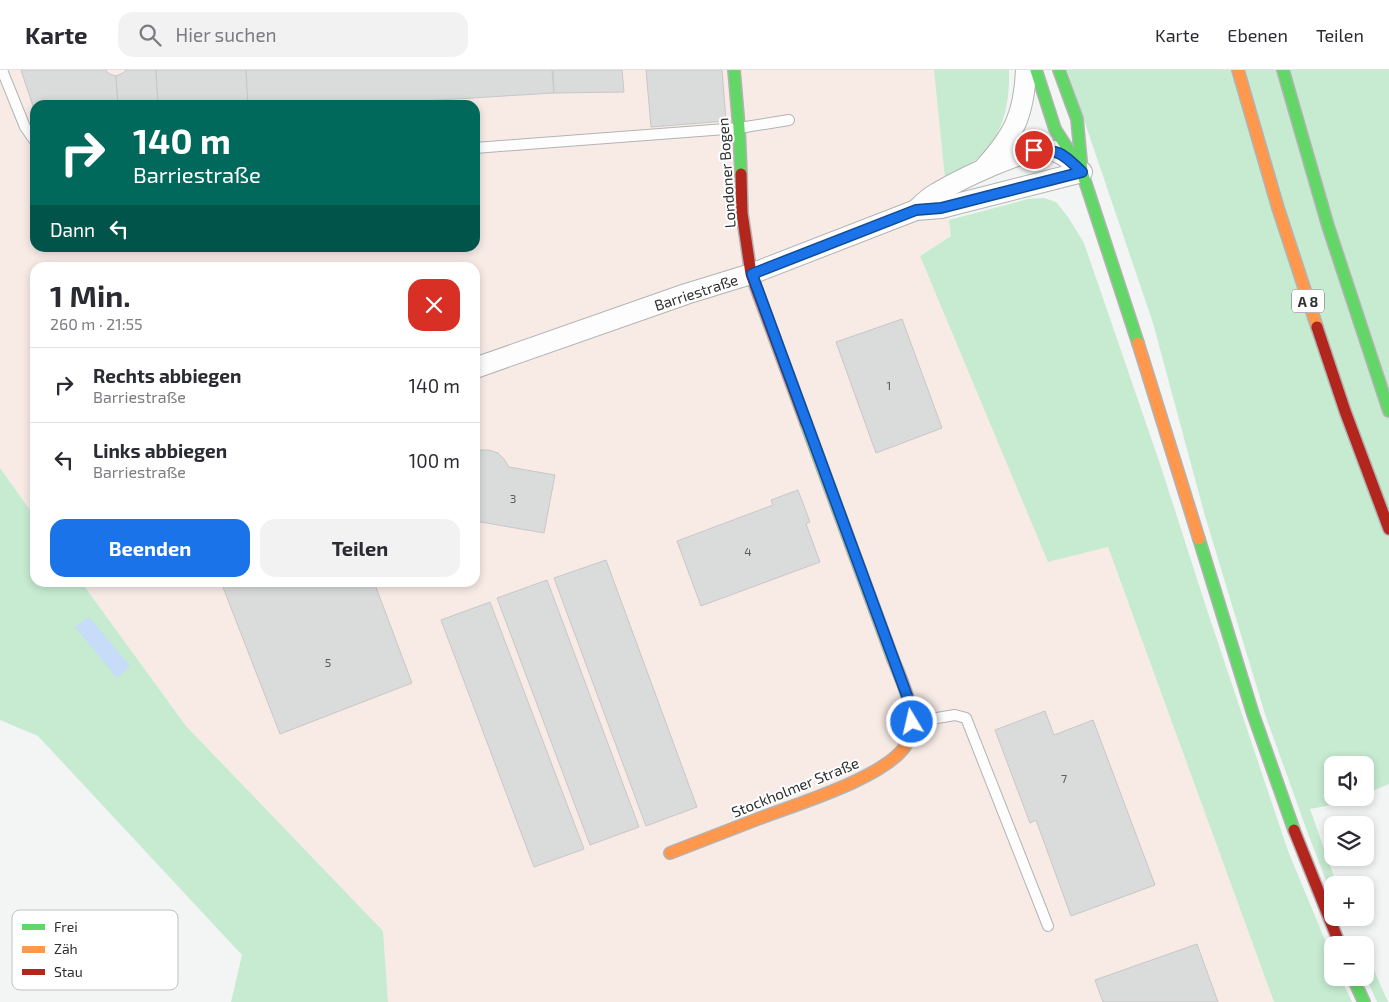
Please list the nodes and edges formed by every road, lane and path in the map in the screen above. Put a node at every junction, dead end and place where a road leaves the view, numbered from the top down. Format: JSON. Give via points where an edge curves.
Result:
{"nodes":[{"id":1,"x":2,"y":70,"type":"edge"},
{"id":2,"x":734,"y":70,"type":"edge"},
{"id":3,"x":1026,"y":70,"type":"edge"},
{"id":4,"x":1036,"y":70,"type":"edge"},
{"id":5,"x":1059,"y":70,"type":"edge"},
{"id":6,"x":1238,"y":70,"type":"edge"},
{"id":7,"x":1283,"y":70,"type":"edge"},
{"id":8,"x":789,"y":120,"type":"dead end"},
{"id":9,"x":738,"y":128,"type":"junction"},
{"id":10,"x":30,"y":134,"type":"edge"},
{"id":11,"x":480,"y":148,"type":"edge"},
{"id":12,"x":983,"y":170,"type":"junction"},
{"id":13,"x":1082,"y":172,"type":"junction"},
{"id":14,"x":916,"y":210,"type":"junction"},
{"id":15,"x":752,"y":274,"type":"junction"},
{"id":16,"x":480,"y":366,"type":"edge"},
{"id":17,"x":1389,"y":411,"type":"edge"},
{"id":18,"x":1389,"y":528,"type":"edge"},
{"id":19,"x":912,"y":722,"type":"junction"},
{"id":20,"x":670,"y":853,"type":"dead end"},
{"id":21,"x":1048,"y":926,"type":"dead end"},
{"id":22,"x":1336,"y":936,"type":"edge"},
{"id":23,"x":1357,"y":986,"type":"edge"},
{"id":24,"x":1364,"y":1002,"type":"edge"}],
"edges":[{"from":1,"to":10,"type":"lane"},
{"from":2,"to":9,"type":"main road","name":"Londoner Bogen"},
{"from":3,"to":12,"type":"street","name":"Barriestraße","via":[[1018,117],[1004,146]]},
{"from":4,"to":13,"type":"main road","via":[[1055,129]]},
{"from":5,"to":13,"type":"main road","via":[[1077,119]]},
{"from":6,"to":18,"type":"main road","number":"A 8","via":[[1290,245],[1345,410]]},
{"from":7,"to":17,"type":"main road","via":[[1328,226]]},
{"from":8,"to":9,"type":"lane"},
{"from":9,"to":11,"type":"lane"},
{"from":9,"to":15,"type":"main road","name":"Londoner Bogen","via":[[742,213]]},
{"from":12,"to":13,"type":"street","name":"Barriestraße","via":[[1034,150],[1049,150],[1062,154]]},
{"from":12,"to":14,"type":"street","name":"Barriestraße","via":[[935,194]]},
{"from":13,"to":14,"type":"street","name":"Barriestraße","via":[[941,208]]},
{"from":13,"to":22,"type":"main road","via":[[1253,714],[1286,811]]},
{"from":14,"to":15,"type":"street","name":"Barriestraße"},
{"from":15,"to":16,"type":"street","name":"Barriestraße"},
{"from":15,"to":19,"type":"main road","name":"Stockholmer Straße","via":[[910,704]]},
{"from":19,"to":20,"type":"main road","name":"Stockholmer Straße","via":[[906,746],[893,759],[866,776]]},
{"from":19,"to":21,"type":"lane","via":[[955,715],[966,718]]},
{"from":23,"to":24,"type":"main road"}]}
